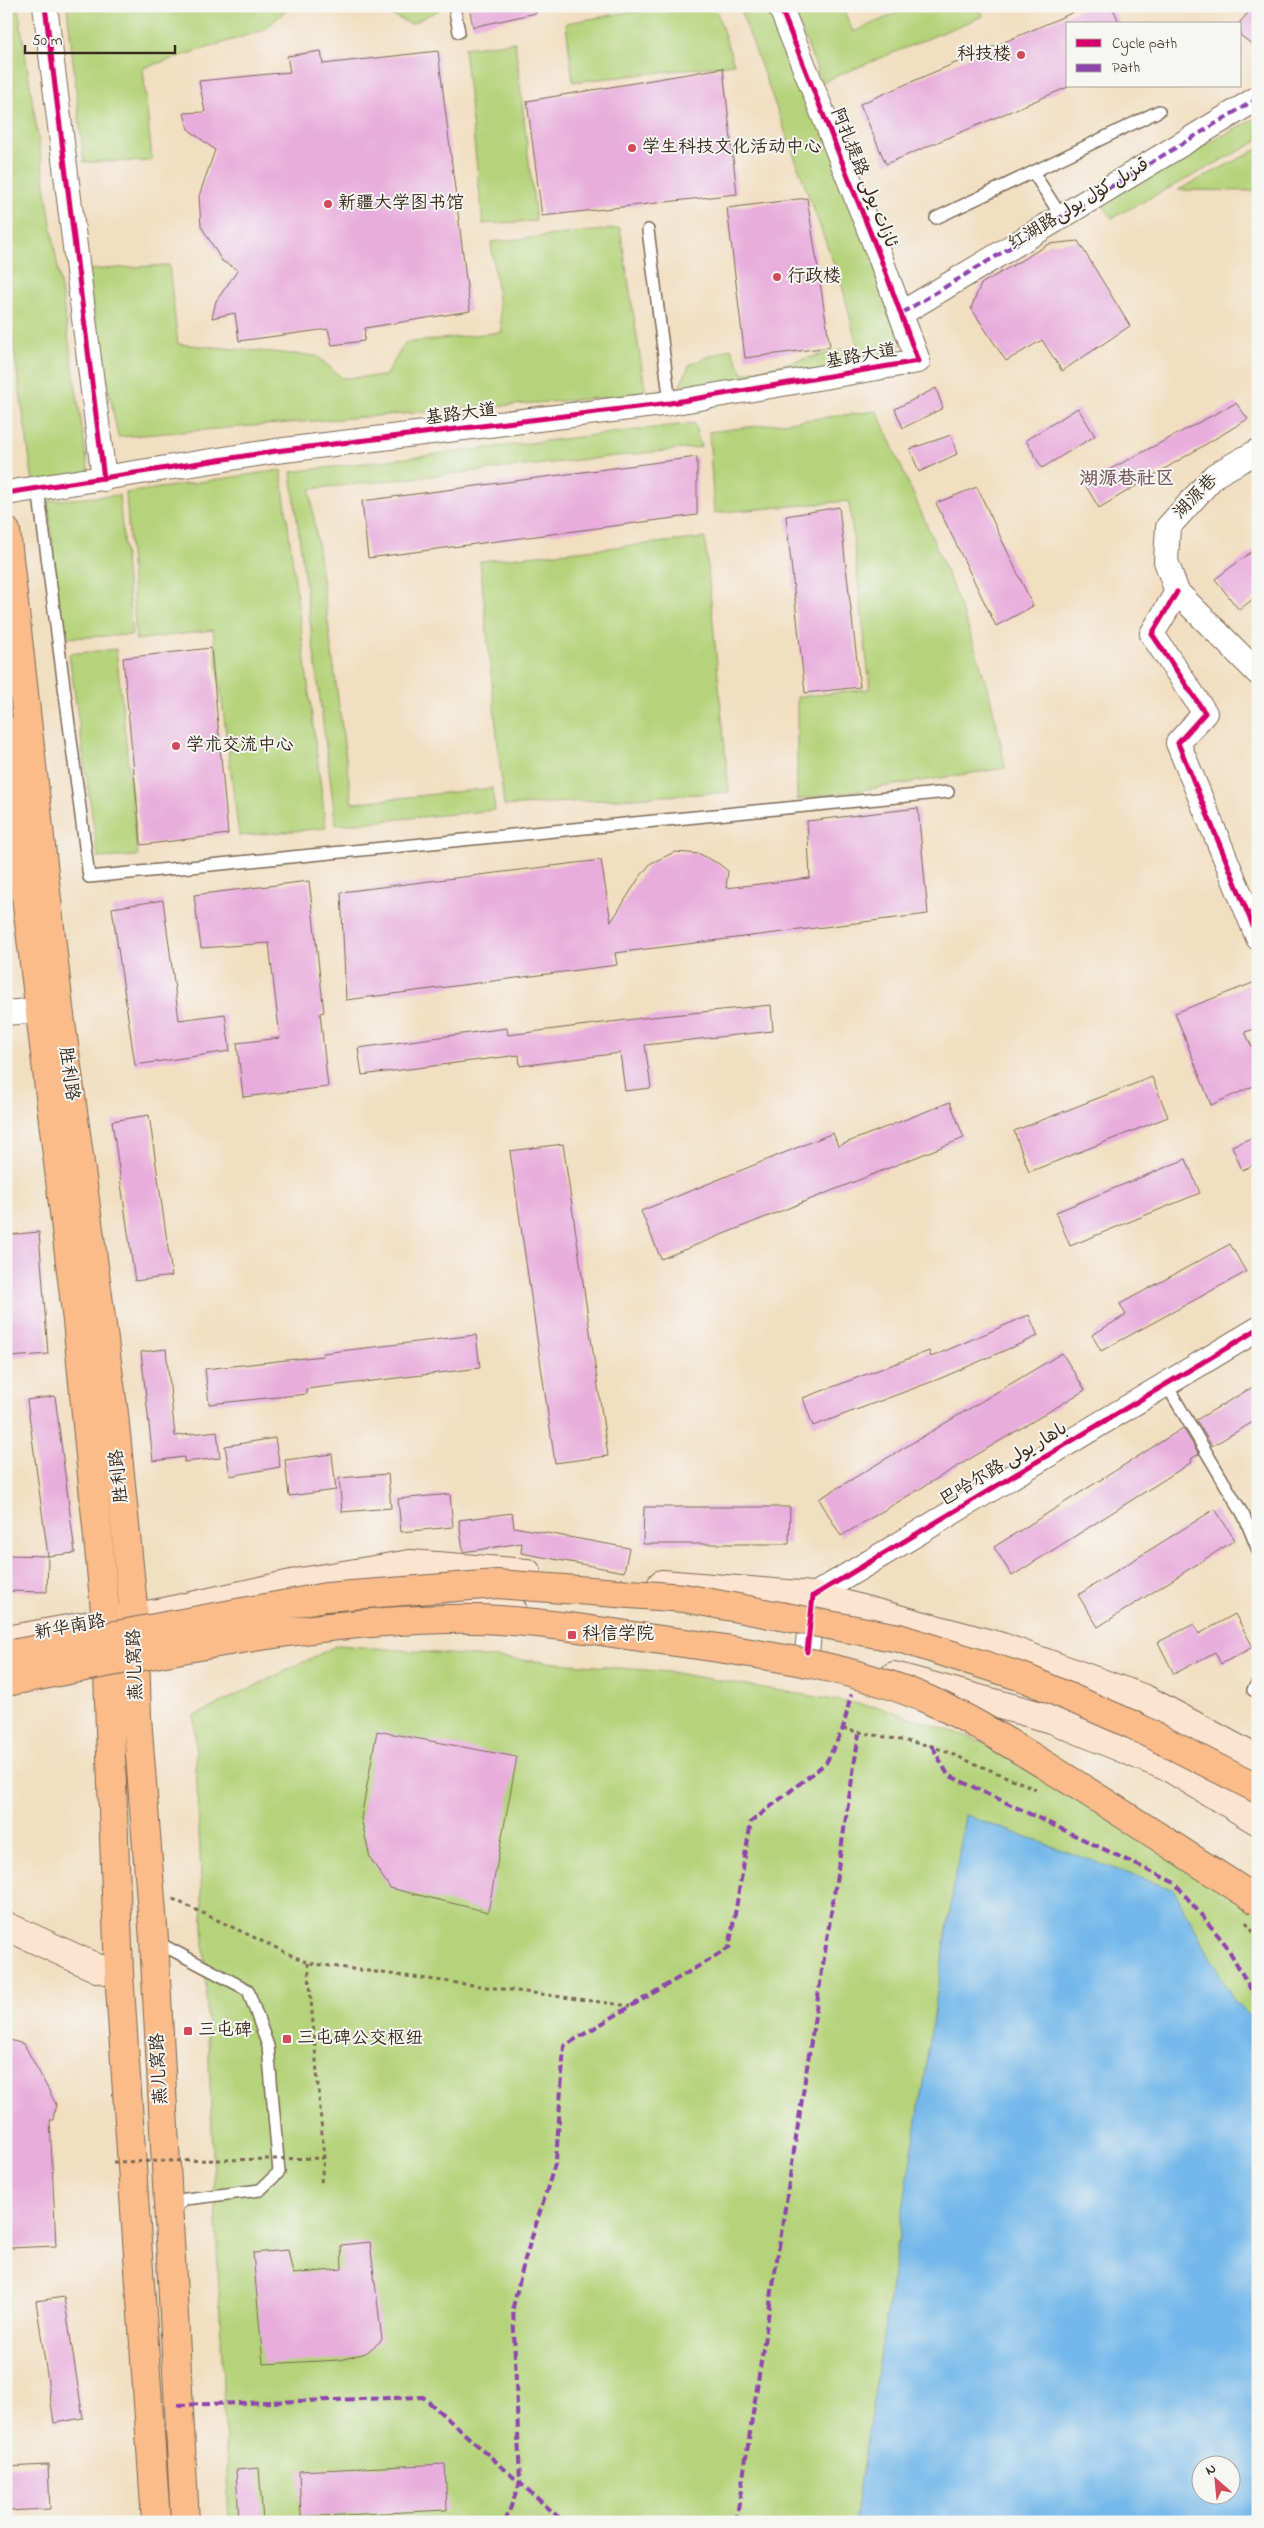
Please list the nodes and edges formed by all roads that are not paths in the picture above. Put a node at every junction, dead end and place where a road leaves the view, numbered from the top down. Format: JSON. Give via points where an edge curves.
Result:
{"nodes":[{"id":1,"x":46,"y":6,"type":"edge"},
{"id":2,"x":454,"y":6,"type":"edge"},
{"id":3,"x":780,"y":6,"type":"edge"},
{"id":4,"x":459,"y":32,"type":"dead end"},
{"id":5,"x":1258,"y":98,"type":"edge"},
{"id":6,"x":1159,"y":111,"type":"dead end"},
{"id":7,"x":1033,"y":172,"type":"junction"},
{"id":8,"x":1061,"y":216,"type":"junction"},
{"id":9,"x":936,"y":218,"type":"dead end"},
{"id":10,"x":648,"y":230,"type":"dead end"},
{"id":11,"x":902,"y":313,"type":"junction"},
{"id":12,"x":918,"y":361,"type":"joint"},
{"id":13,"x":670,"y":403,"type":"junction"},
{"id":14,"x":1258,"y":451,"type":"edge"},
{"id":15,"x":104,"y":478,"type":"junction"},
{"id":16,"x":38,"y":488,"type":"junction"},
{"id":17,"x":6,"y":493,"type":"edge"},
{"id":18,"x":6,"y":531,"type":"edge"},
{"id":19,"x":1176,"y":592,"type":"junction"},
{"id":20,"x":1258,"y":673,"type":"edge"},
{"id":21,"x":6,"y":730,"type":"edge"},
{"id":22,"x":948,"y":792,"type":"dead end"},
{"id":23,"x":1258,"y":938,"type":"edge"},
{"id":24,"x":38,"y":1010,"type":"junction"},
{"id":25,"x":6,"y":1013,"type":"edge"},
{"id":26,"x":1258,"y":1329,"type":"edge"},
{"id":27,"x":1166,"y":1384,"type":"junction"},
{"id":28,"x":1258,"y":1550,"type":"edge"},
{"id":29,"x":813,"y":1596,"type":"junction"},
{"id":30,"x":134,"y":1616,"type":"junction"},
{"id":31,"x":106,"y":1622,"type":"junction"},
{"id":32,"x":6,"y":1640,"type":"edge"},
{"id":33,"x":137,"y":1649,"type":"junction"},
{"id":34,"x":807,"y":1652,"type":"junction"},
{"id":35,"x":6,"y":1655,"type":"edge"},
{"id":36,"x":107,"y":1656,"type":"junction"},
{"id":37,"x":6,"y":1676,"type":"edge"},
{"id":38,"x":6,"y":1682,"type":"edge"},
{"id":39,"x":1258,"y":1760,"type":"edge"},
{"id":40,"x":1258,"y":1789,"type":"edge"},
{"id":41,"x":1258,"y":1821,"type":"edge"},
{"id":42,"x":1249,"y":1907,"type":"edge"},
{"id":43,"x":6,"y":1926,"type":"edge"},
{"id":44,"x":154,"y":1940,"type":"junction"},
{"id":45,"x":118,"y":1973,"type":"junction"},
{"id":46,"x":168,"y":2212,"type":"junction"},
{"id":47,"x":156,"y":2522,"type":"edge"},
{"id":48,"x":185,"y":2522,"type":"edge"}],
"edges":[{"from":1,"to":15,"type":"street"},
{"from":2,"to":4,"type":"lane"},
{"from":3,"to":11,"type":"street","name":"阿扎提路 ئازات يولى"},
{"from":5,"to":8,"type":"street","name":"红湖路قىزىل كۆل يولى"},
{"from":6,"to":7,"type":"lane"},
{"from":7,"to":8,"type":"lane"},
{"from":7,"to":9,"type":"lane"},
{"from":8,"to":11,"type":"street","name":"红湖路قىزىل كۆل يولى"},
{"from":10,"to":13,"type":"lane"},
{"from":11,"to":12,"type":"street","name":"阿扎提路 ئازات يولى"},
{"from":12,"to":13,"type":"street","name":"基路大道"},
{"from":13,"to":15,"type":"street","name":"基路大道","via":[[276,452]]},
{"from":14,"to":19,"type":"street","name":"湖源巷","via":[[1215,475],[1168,527],[1166,561]]},
{"from":15,"to":16,"type":"street","name":"基路大道"},
{"from":16,"to":17,"type":"street","name":"基路大道"},
{"from":16,"to":22,"type":"lane","via":[[89,877]]},
{"from":18,"to":30,"type":"main road","name":"胜利路","via":[[59,1008],[114,1414]]},
{"from":19,"to":20,"type":"street"},
{"from":19,"to":23,"type":"street","via":[[1152,634],[1205,713],[1178,743]]},
{"from":21,"to":24,"type":"main road","name":"胜利路"},
{"from":24,"to":25,"type":"street"},
{"from":24,"to":31,"type":"main road","name":"胜利路","via":[[76,1321]]},
{"from":26,"to":27,"type":"street","name":"巴哈尔路 باھار يولى"},
{"from":27,"to":28,"type":"lane","via":[[1244,1516]]},
{"from":27,"to":29,"type":"street","name":"巴哈尔路 باھار يولى"},
{"from":29,"to":30,"type":"main road","name":"新华南路","via":[[410,1564]]},
{"from":29,"to":34,"type":"street"},
{"from":29,"to":39,"type":"main road","name":"新华南路","via":[[1002,1647],[1145,1699]]},
{"from":30,"to":31,"type":"main road","name":"新华南路"},
{"from":30,"to":33,"type":"main road","name":"燕儿窝路"},
{"from":31,"to":32,"type":"main road","name":"新华南路"},
{"from":31,"to":36,"type":"main road","name":"燕儿窝路"},
{"from":33,"to":34,"type":"main road","via":[[424,1600],[570,1616]]},
{"from":33,"to":36,"type":"main road"},
{"from":33,"to":44,"type":"main road","name":"燕儿窝路","via":[[137,1717]]},
{"from":34,"to":41,"type":"main road","via":[[1052,1719],[1170,1768]]},
{"from":35,"to":40,"type":"main road","bridge":true,"via":[[326,1597],[496,1584],[684,1598],[899,1638],[1025,1678],[1133,1725]]},
{"from":36,"to":37,"type":"main road"},
{"from":36,"to":45,"type":"main road","name":"燕儿窝路"},
{"from":38,"to":42,"type":"main road","bridge":true,"via":[[193,1646],[362,1623],[448,1619],[535,1623],[750,1652],[853,1672],[928,1700],[983,1728],[1073,1783]]},
{"from":43,"to":45,"type":"main road","via":[[97,1968]]},
{"from":44,"to":46,"type":"main road","name":"燕儿窝路"},
{"from":44,"to":46,"type":"lane","via":[[248,1990],[268,2046],[279,2172],[260,2190],[186,2199]]},
{"from":45,"to":47,"type":"main road","name":"燕儿窝路"},
{"from":46,"to":48,"type":"main road","name":"燕儿窝路"}]}
